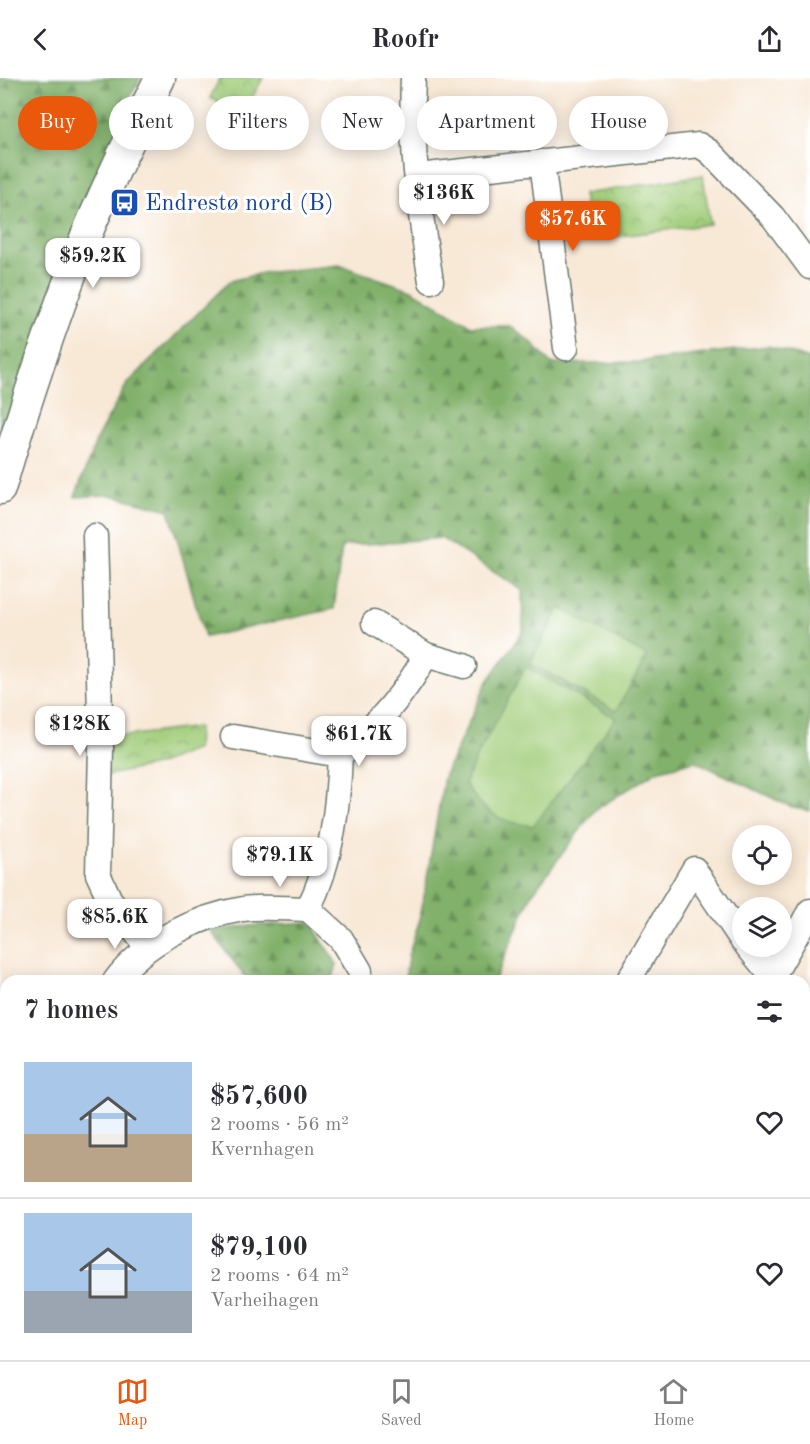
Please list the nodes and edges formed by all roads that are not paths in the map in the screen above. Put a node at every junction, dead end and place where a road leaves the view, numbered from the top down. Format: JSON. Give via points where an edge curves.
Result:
{"nodes":[{"id":1,"x":160,"y":78,"type":"edge"},
{"id":2,"x":413,"y":78,"type":"edge"},
{"id":3,"x":542,"y":162,"type":"junction"},
{"id":4,"x":418,"y":176,"type":"junction"},
{"id":5,"x":810,"y":267,"type":"edge"},
{"id":6,"x":431,"y":281,"type":"dead end"},
{"id":7,"x":566,"y":348,"type":"dead end"},
{"id":8,"x":0,"y":489,"type":"edge"},
{"id":9,"x":95,"y":536,"type":"dead end"},
{"id":10,"x":374,"y":623,"type":"dead end"},
{"id":11,"x":426,"y":655,"type":"junction"},
{"id":12,"x":464,"y":666,"type":"dead end"},
{"id":13,"x":233,"y":737,"type":"dead end"},
{"id":14,"x":340,"y":755,"type":"junction"},
{"id":15,"x":308,"y":909,"type":"junction"},
{"id":16,"x":810,"y":911,"type":"edge"},
{"id":17,"x":732,"y":925,"type":"edge"},
{"id":18,"x":148,"y":948,"type":"junction"},
{"id":19,"x":756,"y":957,"type":"edge"},
{"id":20,"x":360,"y":970,"type":"dead end"},
{"id":21,"x":121,"y":975,"type":"edge"},
{"id":22,"x":632,"y":975,"type":"edge"},
{"id":23,"x":771,"y":975,"type":"edge"},
{"id":24,"x":776,"y":975,"type":"edge"}],
"edges":[{"from":1,"to":8,"type":"main road","via":[[83,244]]},
{"from":2,"to":4,"type":"street","via":[[411,111]]},
{"from":3,"to":4,"type":"street"},
{"from":3,"to":5,"type":"street","via":[[703,147],[773,217]]},
{"from":3,"to":7,"type":"street"},
{"from":4,"to":6,"type":"street"},
{"from":9,"to":18,"type":"street","via":[[101,748],[98,874],[110,900]]},
{"from":10,"to":11,"type":"street"},
{"from":11,"to":12,"type":"street"},
{"from":11,"to":14,"type":"street","via":[[410,685],[369,732]]},
{"from":13,"to":14,"type":"street"},
{"from":14,"to":15,"type":"street","via":[[336,811],[321,884]]},
{"from":15,"to":18,"type":"street","via":[[244,909],[194,922]]},
{"from":15,"to":20,"type":"street","via":[[341,939]]},
{"from":16,"to":24,"type":"street"},
{"from":17,"to":22,"type":"street","via":[[694,869]]},
{"from":18,"to":21,"type":"street"},
{"from":19,"to":23,"type":"street"}]}
